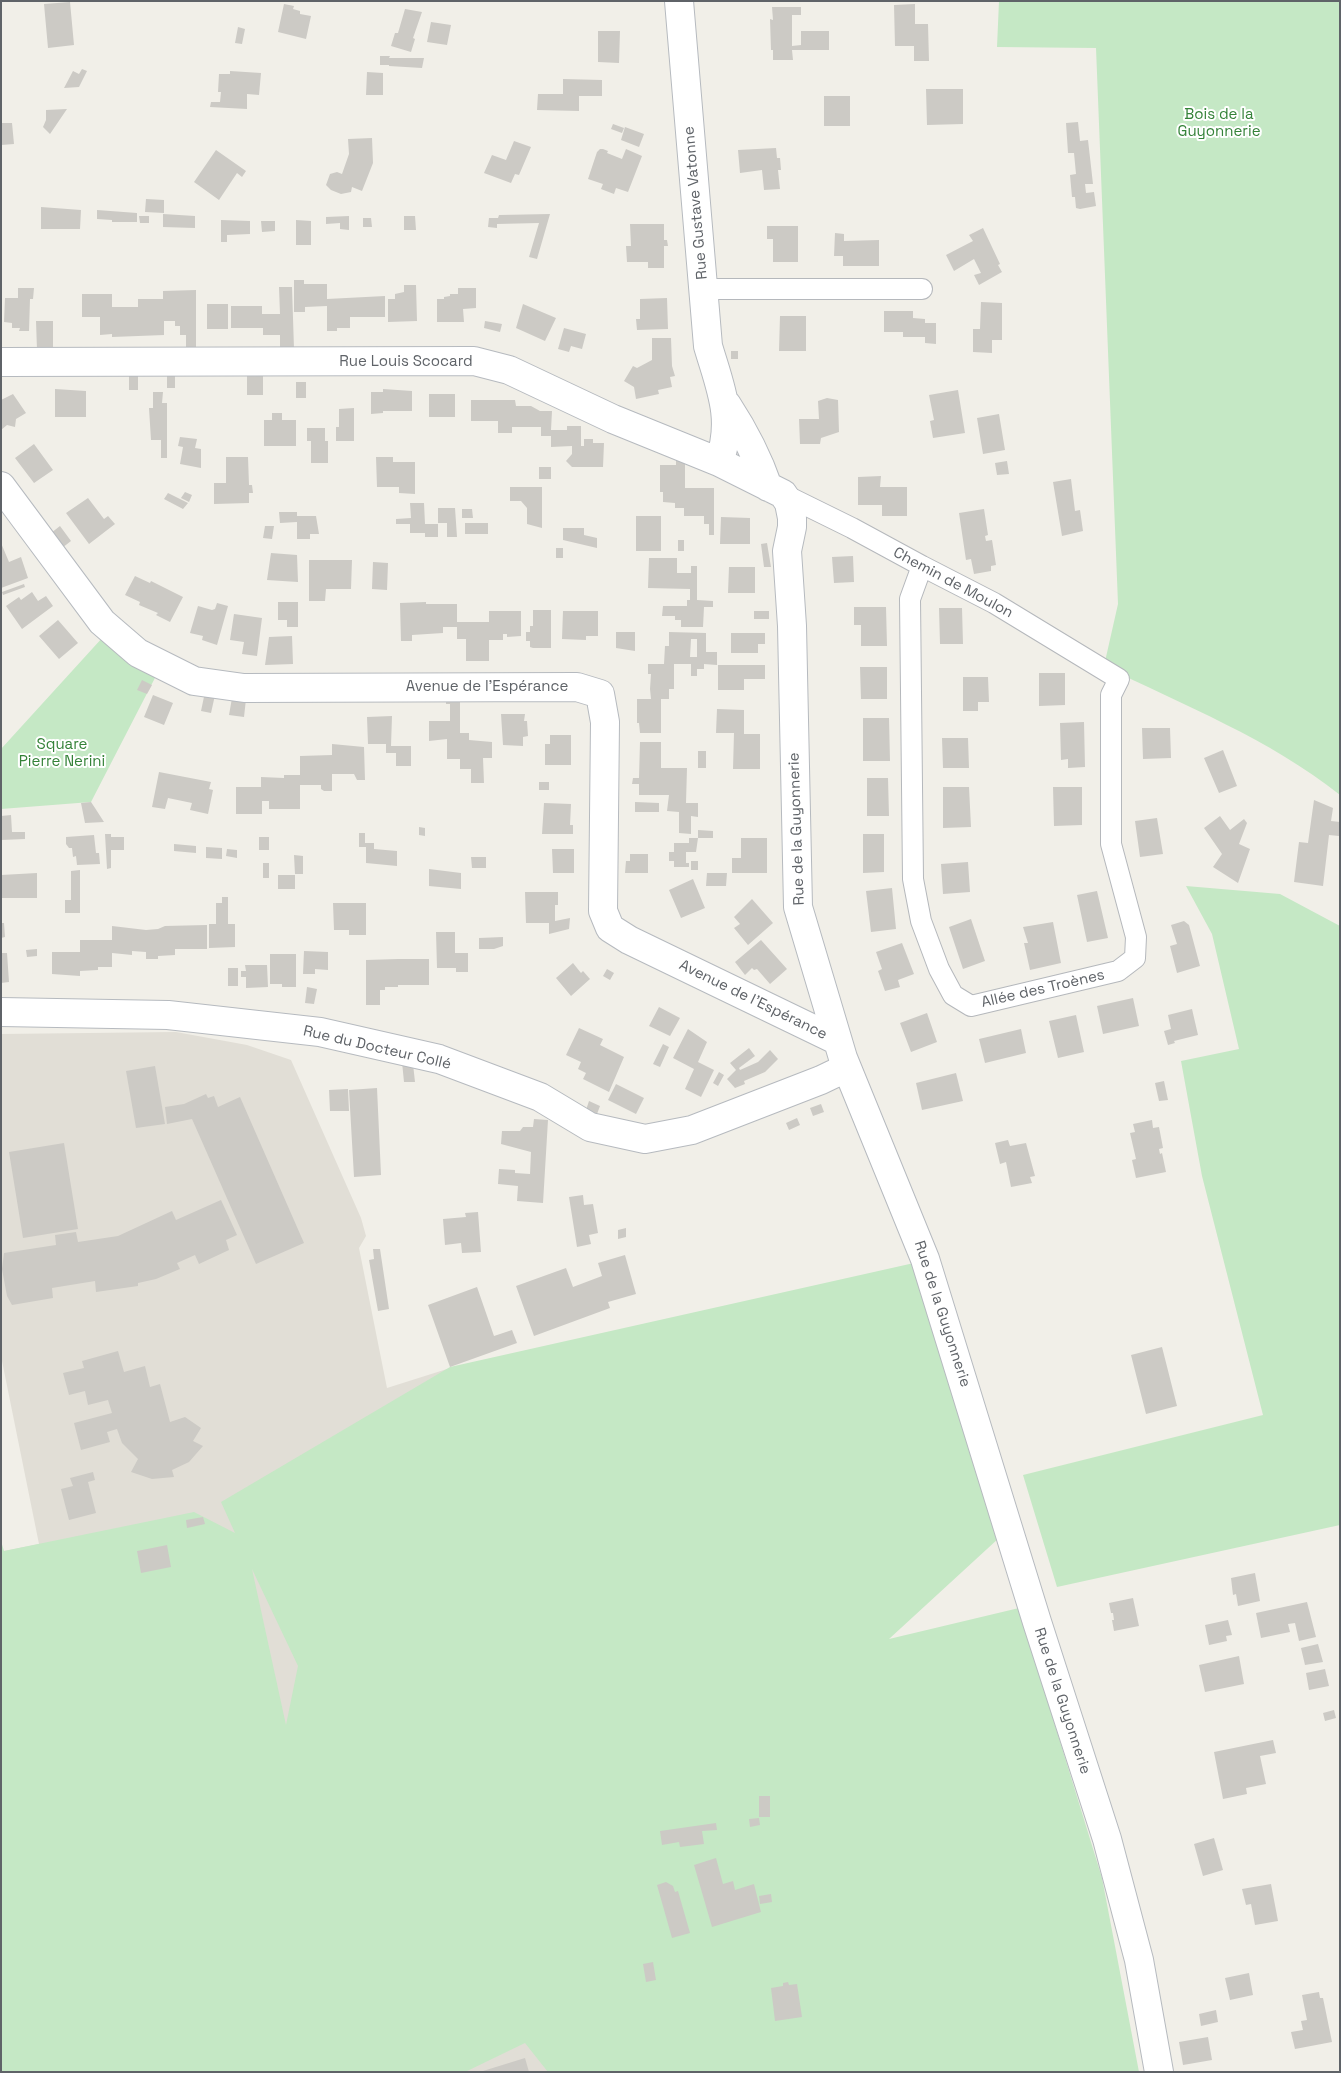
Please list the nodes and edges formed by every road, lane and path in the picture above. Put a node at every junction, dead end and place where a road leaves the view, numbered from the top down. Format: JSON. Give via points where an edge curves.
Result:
{"nodes":[{"id":1,"x":680,"y":1,"type":"edge"},
{"id":2,"x":703,"y":289,"type":"junction"},
{"id":3,"x":922,"y":289,"type":"dead end"},
{"id":4,"x":1,"y":362,"type":"edge"},
{"id":5,"x":725,"y":402,"type":"junction"},
{"id":6,"x":719,"y":462,"type":"junction"},
{"id":7,"x":1,"y":486,"type":"edge"},
{"id":8,"x":769,"y":487,"type":"junction"},
{"id":9,"x":816,"y":510,"type":"junction"},
{"id":10,"x":790,"y":539,"type":"junction"},
{"id":11,"x":922,"y":566,"type":"junction"},
{"id":12,"x":1119,"y":679,"type":"joint"},
{"id":13,"x":1,"y":1012,"type":"edge"},
{"id":14,"x":836,"y":1040,"type":"junction"},
{"id":15,"x":846,"y":1068,"type":"junction"},
{"id":16,"x":1159,"y":2072,"type":"edge"}],
"edges":[{"from":1,"to":2,"type":"street","name":"Rue Gustave Vatonne"},
{"from":2,"to":3,"type":"street"},
{"from":2,"to":5,"type":"street","name":"Rue Gustave Vatonne","via":[[708,346]]},
{"from":4,"to":6,"type":"street","name":"Rue Louis Scocard","via":[[474,361],[509,370],[613,419]]},
{"from":5,"to":6,"type":"street","name":"Rue Gustave Vatonne","via":[[726,443]]},
{"from":5,"to":8,"type":"street","name":"Rue Gustave Vatonne","via":[[740,424]]},
{"from":6,"to":8,"type":"street","name":"Rue Louis Scocard"},
{"from":7,"to":14,"type":"street","name":"Avenue de l'Espérance","via":[[102,622],[138,653],[194,681],[244,688],[576,687],[600,694],[606,722],[603,911],[610,928]]},
{"from":8,"to":9,"type":"street","name":"Chemin de Moulon"},
{"from":8,"to":10,"type":"street","name":"Rue de la Guyonnerie","via":[[766,494],[780,535]]},
{"from":9,"to":10,"type":"street"},
{"from":9,"to":11,"type":"street","name":"Chemin de Moulon"},
{"from":10,"to":14,"type":"street","name":"Rue de la Guyonnerie","via":[[798,908]]},
{"from":11,"to":12,"type":"street","name":"Chemin de Moulon","via":[[994,603]]},
{"from":11,"to":12,"type":"street","name":"Allée des Troènes","via":[[910,599],[913,879],[921,921],[939,969],[953,995],[971,1006],[1118,971],[1135,958],[1136,937],[1111,844],[1111,695]]},
{"from":13,"to":15,"type":"street","name":"Rue du Docteur Collé","via":[[168,1015],[320,1032],[440,1060],[540,1097],[590,1127],[645,1139],[692,1130]]},
{"from":14,"to":15,"type":"street","name":"Rue de la Guyonnerie"},
{"from":15,"to":16,"type":"street","name":"Rue de la Guyonnerie","via":[[925,1259],[1107,1839],[1138,1960]]}]}
